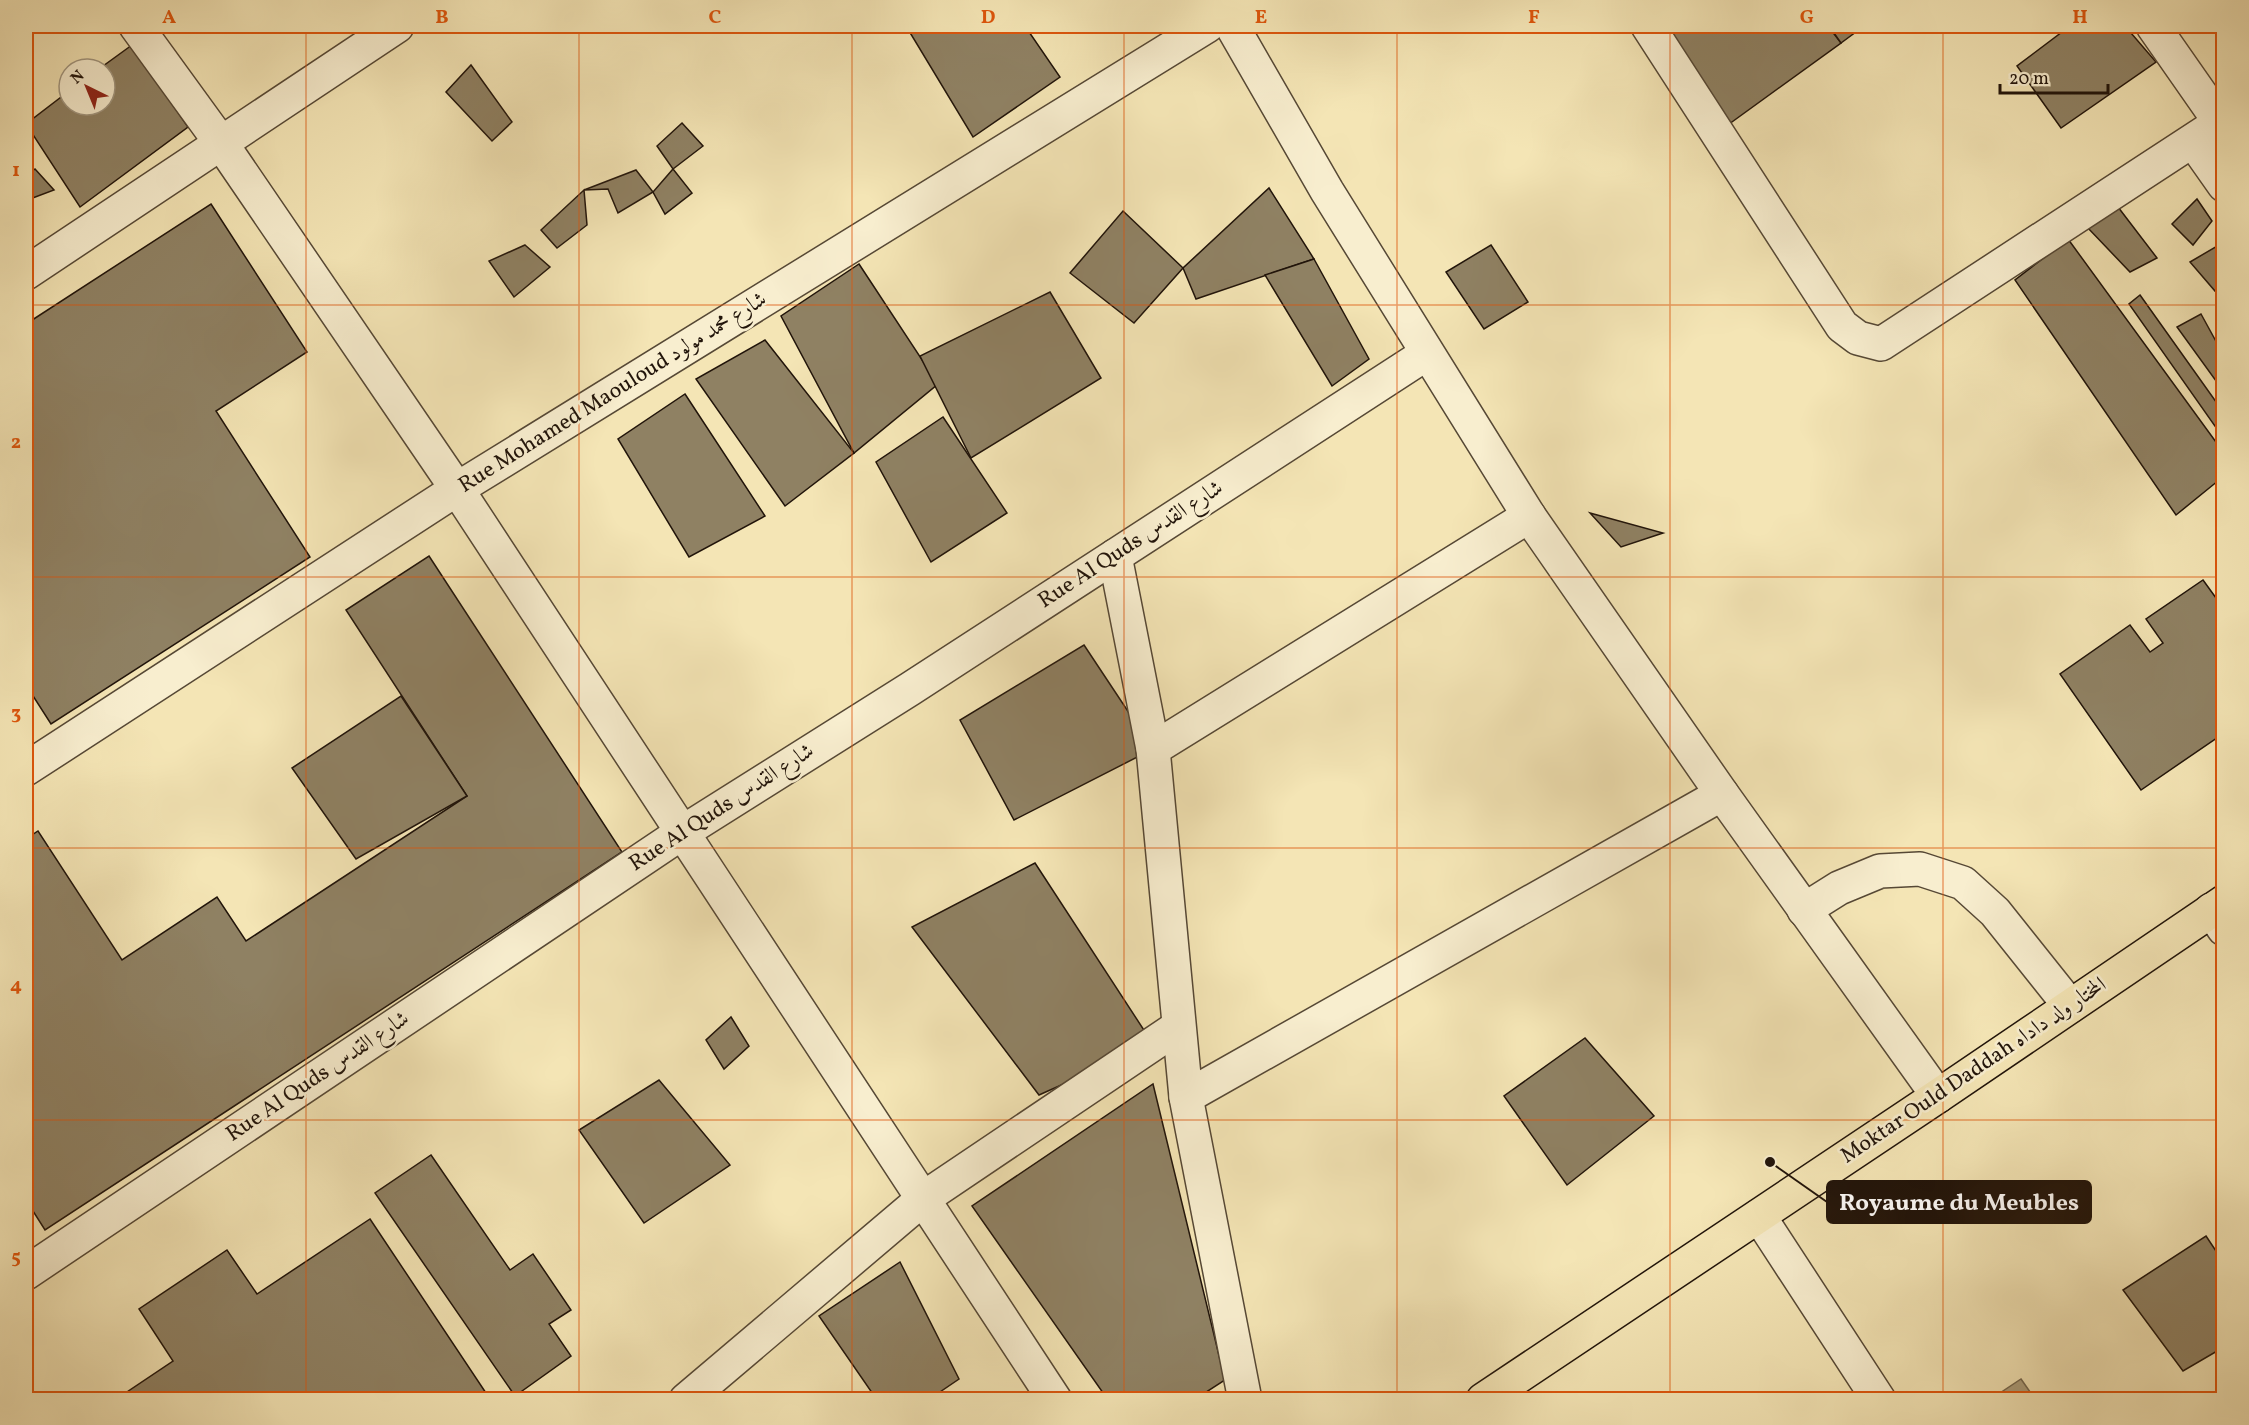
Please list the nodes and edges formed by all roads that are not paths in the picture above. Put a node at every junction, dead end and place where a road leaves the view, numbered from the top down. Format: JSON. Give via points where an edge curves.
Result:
{"nodes":[{"id":1,"x":136,"y":26,"type":"edge"},
{"id":2,"x":397,"y":26,"type":"edge"},
{"id":3,"x":1207,"y":26,"type":"edge"},
{"id":4,"x":1232,"y":26,"type":"edge"},
{"id":5,"x":1648,"y":26,"type":"edge"},
{"id":6,"x":2152,"y":26,"type":"edge"},
{"id":7,"x":2222,"y":121,"type":"edge"},
{"id":8,"x":2193,"y":141,"type":"junction"},
{"id":9,"x":221,"y":143,"type":"junction"},
{"id":10,"x":2223,"y":185,"type":"edge"},
{"id":11,"x":26,"y":273,"type":"edge"},
{"id":12,"x":1426,"y":354,"type":"junction"},
{"id":13,"x":457,"y":489,"type":"junction"},
{"id":14,"x":1529,"y":516,"type":"junction"},
{"id":15,"x":1115,"y":556,"type":"junction"},
{"id":16,"x":1153,"y":749,"type":"junction"},
{"id":17,"x":26,"y":769,"type":"edge"},
{"id":18,"x":1722,"y":794,"type":"junction"},
{"id":19,"x":683,"y":831,"type":"junction"},
{"id":20,"x":1804,"y":909,"type":"junction"},
{"id":21,"x":2219,"y":914,"type":"edge"},
{"id":22,"x":2070,"y":1006,"type":"junction"},
{"id":23,"x":1178,"y":1027,"type":"junction"},
{"id":24,"x":1938,"y":1096,"type":"junction"},
{"id":25,"x":1186,"y":1097,"type":"junction"},
{"id":26,"x":924,"y":1198,"type":"junction"},
{"id":27,"x":1759,"y":1216,"type":"junction"},
{"id":28,"x":26,"y":1273,"type":"edge"},
{"id":29,"x":686,"y":1400,"type":"edge"},
{"id":30,"x":1055,"y":1400,"type":"edge"},
{"id":31,"x":1245,"y":1400,"type":"edge"},
{"id":32,"x":1483,"y":1400,"type":"edge"},
{"id":33,"x":1879,"y":1400,"type":"edge"}],
"edges":[{"from":1,"to":9,"type":"street"},
{"from":2,"to":9,"type":"street"},
{"from":3,"to":13,"type":"street","name":"Rue Mohamed Maouloud شارع محمد مولود"},
{"from":4,"to":12,"type":"street"},
{"from":5,"to":8,"type":"street","via":[[1842,326],[1858,338],[1881,344]]},
{"from":6,"to":7,"type":"street"},
{"from":7,"to":8,"type":"street"},
{"from":8,"to":10,"type":"street"},
{"from":9,"to":11,"type":"street"},
{"from":9,"to":13,"type":"street"},
{"from":12,"to":14,"type":"street"},
{"from":12,"to":15,"type":"street","name":"Rue Al Quds شارع القدس"},
{"from":13,"to":17,"type":"street","name":"Rue Mohamed Maouloud شارع محمد مولود"},
{"from":13,"to":19,"type":"street"},
{"from":14,"to":16,"type":"street"},
{"from":14,"to":18,"type":"street"},
{"from":15,"to":16,"type":"street"},
{"from":15,"to":19,"type":"street","name":"Rue Al Quds شارع القدس"},
{"from":16,"to":23,"type":"street"},
{"from":18,"to":20,"type":"street"},
{"from":18,"to":25,"type":"street"},
{"from":19,"to":26,"type":"street"},
{"from":19,"to":28,"type":"street","name":"Rue Al Quds شارع القدس"},
{"from":20,"to":22,"type":"street","via":[[1839,888],[1880,871],[1920,869],[1963,883],[1995,912]]},
{"from":20,"to":24,"type":"street"},
{"from":21,"to":22,"type":"main road","name":"Moktar Ould Daddah المختار ولد داداه"},
{"from":22,"to":24,"type":"main road","name":"Moktar Ould Daddah المختار ولد داداه"},
{"from":23,"to":25,"type":"street"},
{"from":23,"to":26,"type":"street"},
{"from":24,"to":27,"type":"main road","name":"Moktar Ould Daddah المختار ولد داداه"},
{"from":25,"to":31,"type":"street"},
{"from":26,"to":29,"type":"street"},
{"from":26,"to":30,"type":"street"},
{"from":27,"to":32,"type":"main road","name":"Moktar Ould Daddah المختار ولد داداه"},
{"from":27,"to":33,"type":"street"}]}
